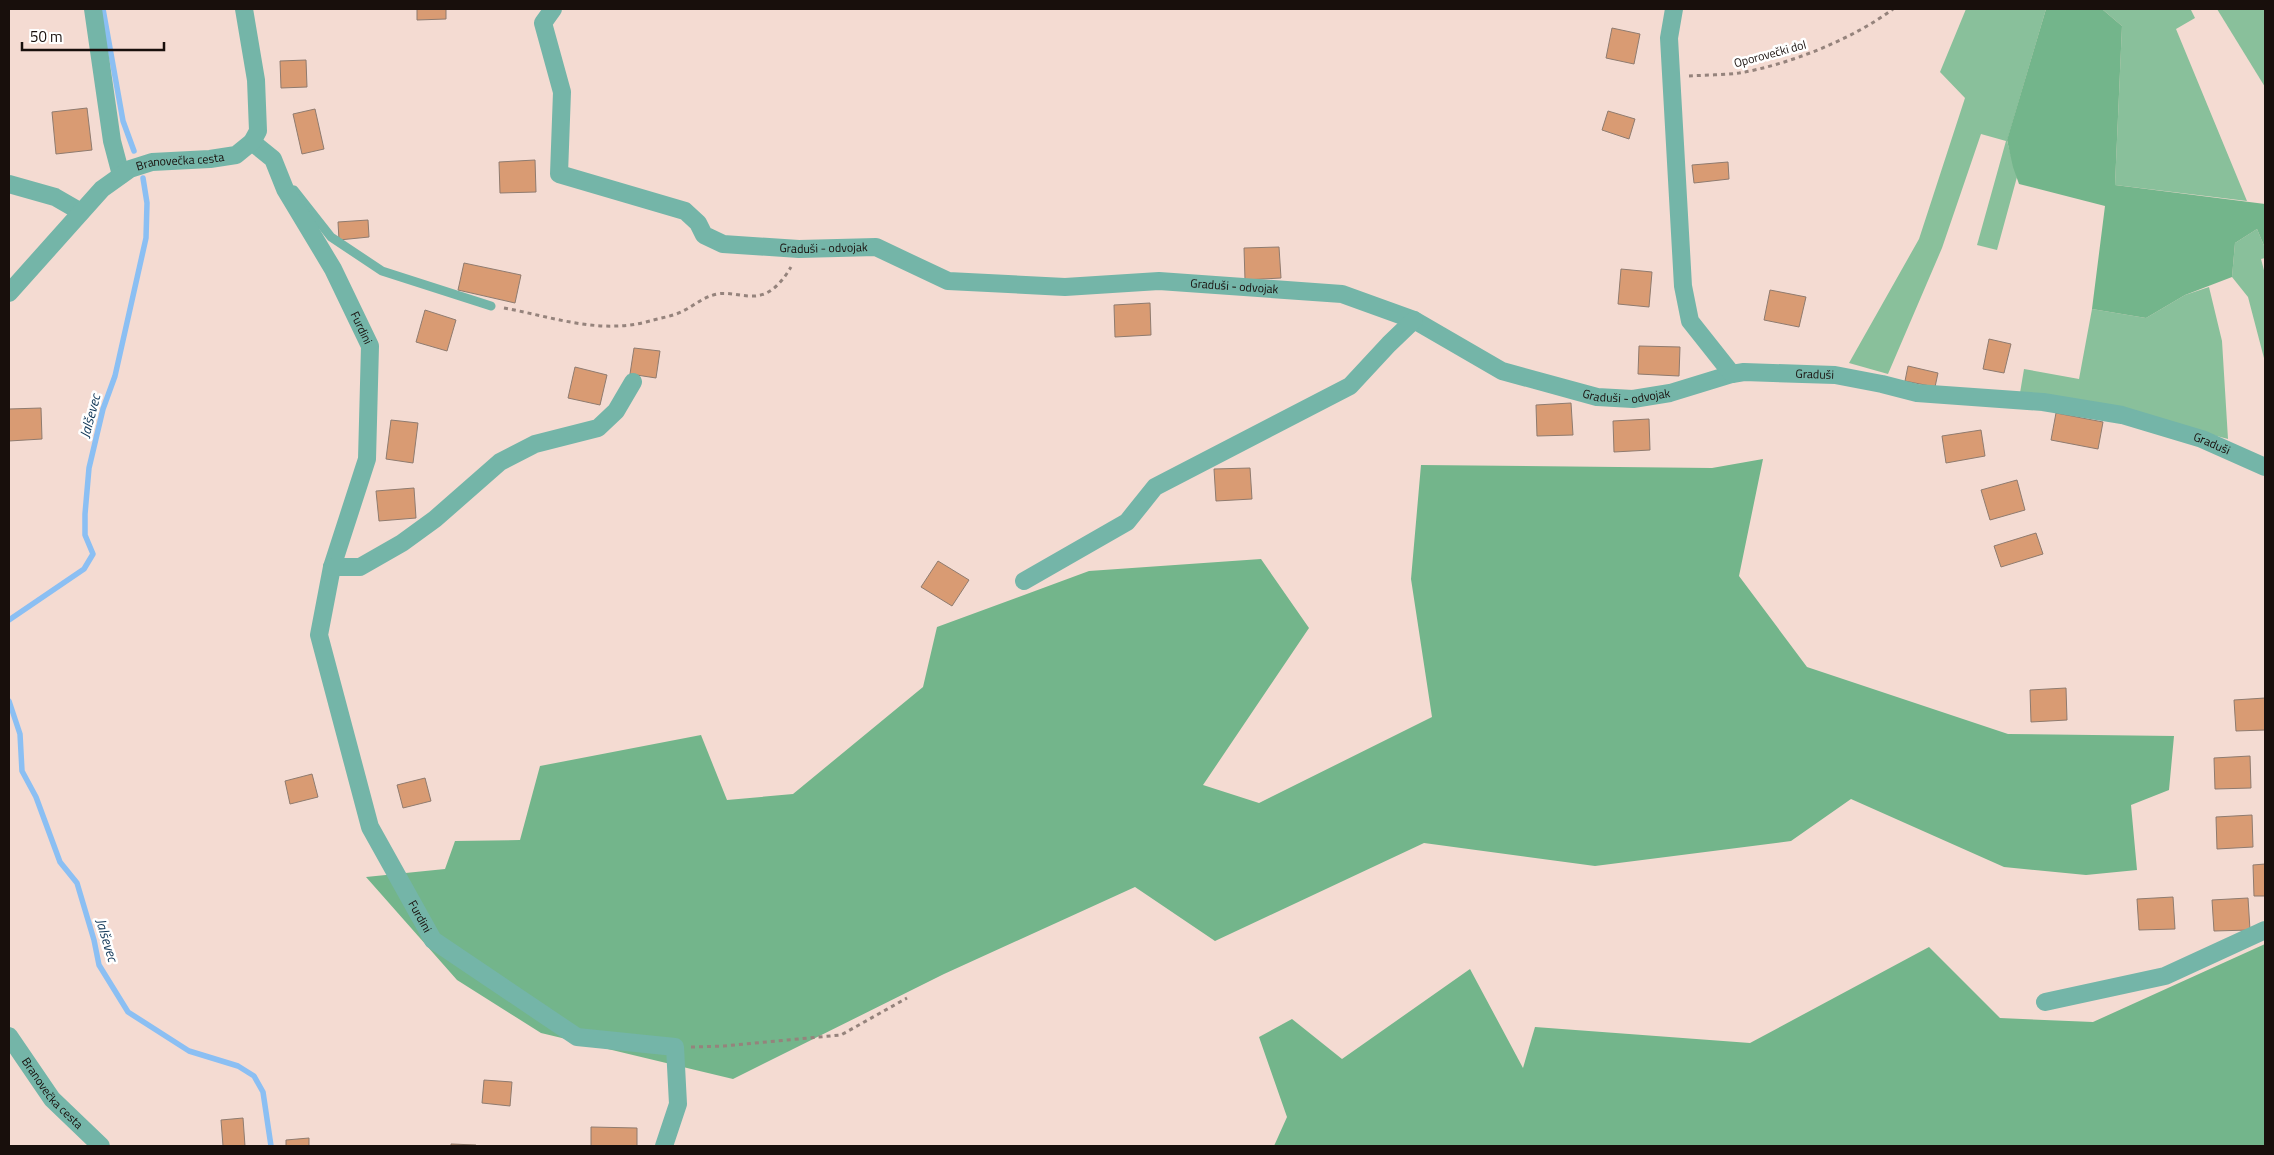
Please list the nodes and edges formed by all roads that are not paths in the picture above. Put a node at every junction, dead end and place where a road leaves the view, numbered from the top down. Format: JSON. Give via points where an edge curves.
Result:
{"nodes":[{"id":1,"x":93,"y":9,"type":"edge"},
{"id":2,"x":244,"y":9,"type":"edge"},
{"id":3,"x":553,"y":9,"type":"edge"},
{"id":4,"x":1674,"y":9,"type":"edge"},
{"id":5,"x":252,"y":142,"type":"junction"},
{"id":6,"x":126,"y":172,"type":"junction"},
{"id":7,"x":9,"y":184,"type":"edge"},
{"id":8,"x":285,"y":189,"type":"junction"},
{"id":9,"x":81,"y":212,"type":"junction"},
{"id":10,"x":9,"y":293,"type":"edge"},
{"id":11,"x":491,"y":306,"type":"road end"},
{"id":12,"x":1414,"y":320,"type":"junction"},
{"id":13,"x":1732,"y":374,"type":"junction"},
{"id":14,"x":632,"y":382,"type":"dead end"},
{"id":15,"x":2265,"y":467,"type":"edge"},
{"id":16,"x":332,"y":567,"type":"junction"},
{"id":17,"x":1024,"y":581,"type":"dead end"},
{"id":18,"x":2265,"y":930,"type":"edge"},
{"id":19,"x":2046,"y":1002,"type":"dead end"},
{"id":20,"x":9,"y":1036,"type":"edge"},
{"id":21,"x":101,"y":1146,"type":"edge"},
{"id":22,"x":664,"y":1146,"type":"edge"}],
"edges":[{"from":1,"to":6,"type":"street","name":"Branovečka cesta","via":[[112,142]]},
{"from":2,"to":5,"type":"street","via":[[256,80],[258,131]]},
{"from":3,"to":12,"type":"street","name":"Graduši - odvojak","via":[[543,24],[562,92],[559,174],[685,211],[698,223],[704,235],[723,244],[799,249],[876,247],[948,281],[1065,287],[1159,281],[1342,294]]},
{"from":4,"to":13,"type":"street","via":[[1669,38],[1683,286],[1690,321]]},
{"from":5,"to":6,"type":"street","name":"Branovečka cesta","via":[[236,155],[152,162]]},
{"from":5,"to":8,"type":"street","name":"Furdini","via":[[273,159]]},
{"from":6,"to":9,"type":"street","name":"Branovečka cesta","via":[[102,188]]},
{"from":7,"to":9,"type":"street","via":[[55,197]]},
{"from":8,"to":11,"type":"lane","via":[[292,187],[331,237],[382,271]]},
{"from":8,"to":16,"type":"street","name":"Furdini","via":[[333,270],[370,346],[368,459]]},
{"from":9,"to":10,"type":"street","name":"Branovečka cesta"},
{"from":12,"to":13,"type":"street","name":"Graduši - odvojak","via":[[1502,371],[1597,397],[1633,399],[1670,393]]},
{"from":12,"to":17,"type":"street","via":[[1350,386],[1155,487],[1127,522]]},
{"from":13,"to":15,"type":"street","name":"Graduši","via":[[1835,375],[1917,393],[2043,402],[2122,415],[2202,439]]},
{"from":14,"to":16,"type":"street","via":[[616,411],[598,428],[535,444],[500,462],[435,520],[402,543],[360,567]]},
{"from":16,"to":22,"type":"street","name":"Furdini","via":[[319,635],[367,817],[433,940],[577,1037],[676,1047],[678,1104]]},
{"from":18,"to":19,"type":"street","via":[[2165,976]]},
{"from":20,"to":21,"type":"street","name":"Branovečka cesta","via":[[52,1100]]}]}
